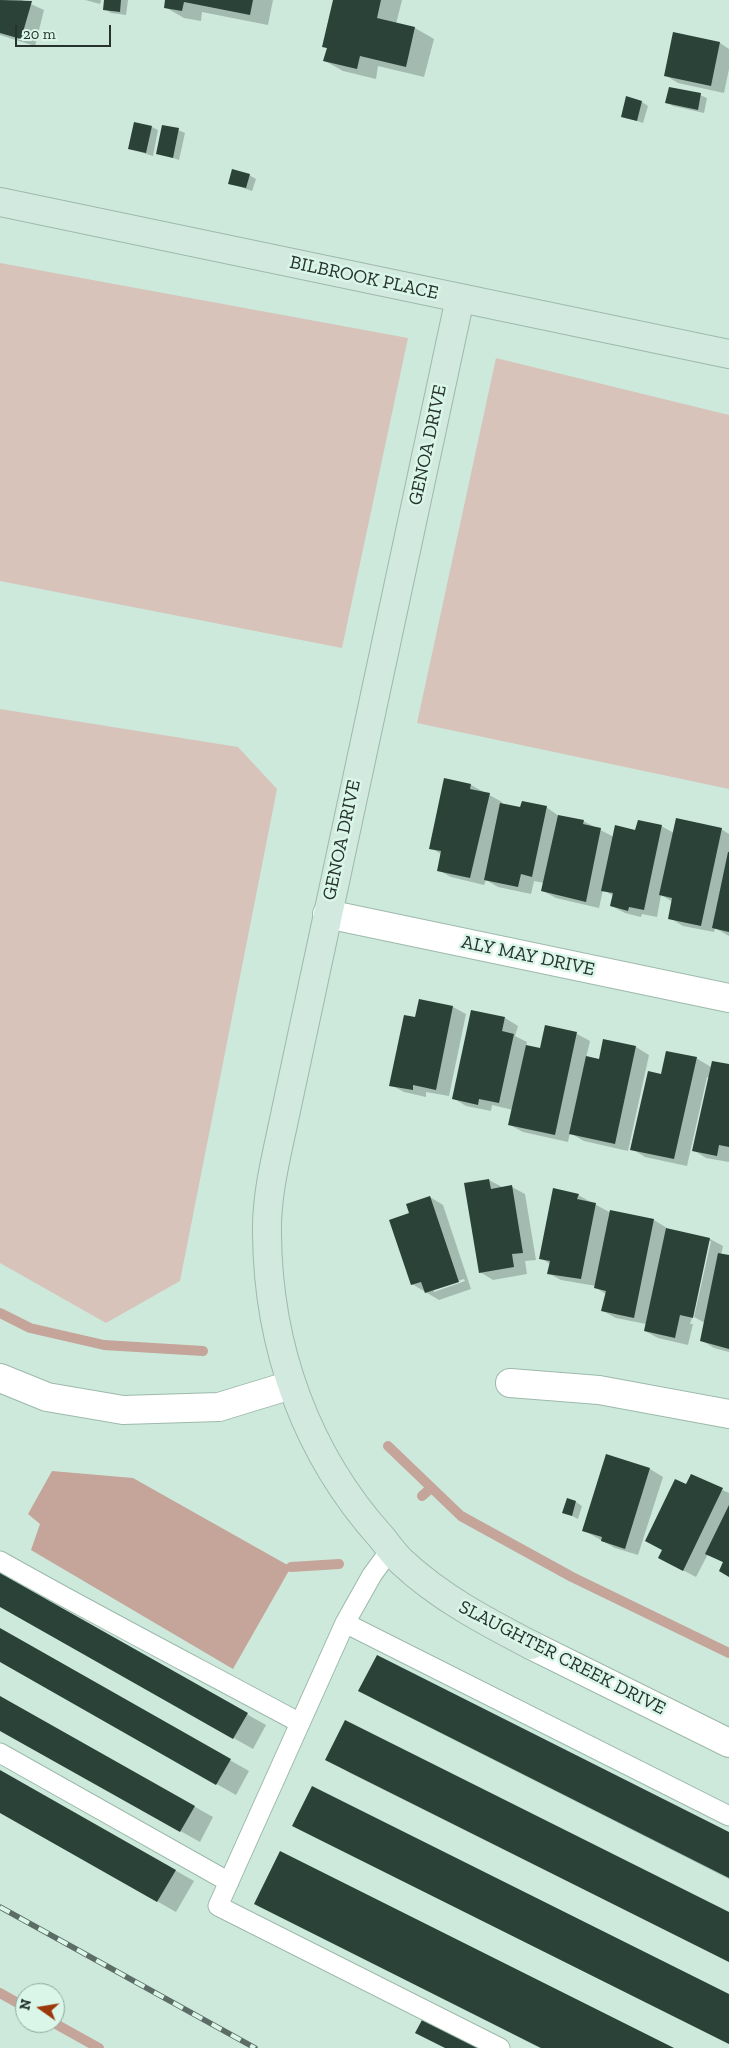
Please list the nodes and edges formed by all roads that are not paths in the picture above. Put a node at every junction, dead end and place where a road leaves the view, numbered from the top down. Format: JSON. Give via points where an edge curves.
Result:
{"nodes":[{"id":1,"x":0,"y":202,"type":"edge"},
{"id":2,"x":460,"y":298,"type":"junction"},
{"id":3,"x":729,"y":354,"type":"edge"},
{"id":4,"x":327,"y":914,"type":"junction"},
{"id":5,"x":729,"y":998,"type":"edge"},
{"id":6,"x":0,"y":1378,"type":"edge"},
{"id":7,"x":510,"y":1383,"type":"dead end"},
{"id":8,"x":291,"y":1385,"type":"junction"},
{"id":9,"x":729,"y":1414,"type":"edge"},
{"id":10,"x":391,"y":1549,"type":"junction"},
{"id":11,"x":0,"y":1561,"type":"edge"},
{"id":12,"x":345,"y":1623,"type":"junction"},
{"id":13,"x":300,"y":1723,"type":"junction"},
{"id":14,"x":729,"y":1743,"type":"edge"},
{"id":15,"x":0,"y":1753,"type":"edge"},
{"id":16,"x":729,"y":1816,"type":"edge"},
{"id":17,"x":229,"y":1882,"type":"junction"},
{"id":18,"x":500,"y":2048,"type":"edge"}],
"edges":[{"from":1,"to":2,"type":"street","name":"BILBROOK PLACE"},
{"from":2,"to":3,"type":"street","name":"BILBROOK PLACE"},
{"from":2,"to":4,"type":"street","name":"GENOA DRIVE"},
{"from":4,"to":5,"type":"street","name":"ALY MAY DRIVE"},
{"from":4,"to":8,"type":"street","name":"GENOA DRIVE","via":[[274,1172],[267,1233],[276,1331]]},
{"from":6,"to":8,"type":"street","via":[[47,1397],[123,1410],[219,1406]]},
{"from":7,"to":9,"type":"street","via":[[599,1390]]},
{"from":8,"to":10,"type":"street","name":"SLAUGHTER CREEK DRIVE","via":[[314,1441],[336,1478],[363,1517]]},
{"from":10,"to":12,"type":"lane"},
{"from":10,"to":14,"type":"street","name":"SLAUGHTER CREEK DRIVE","via":[[400,1560],[466,1612]]},
{"from":11,"to":13,"type":"lane","via":[[91,1613],[127,1629]]},
{"from":12,"to":13,"type":"lane"},
{"from":12,"to":16,"type":"lane"},
{"from":13,"to":17,"type":"lane"},
{"from":15,"to":17,"type":"lane"},
{"from":17,"to":18,"type":"lane","via":[[218,1906]]}]}
